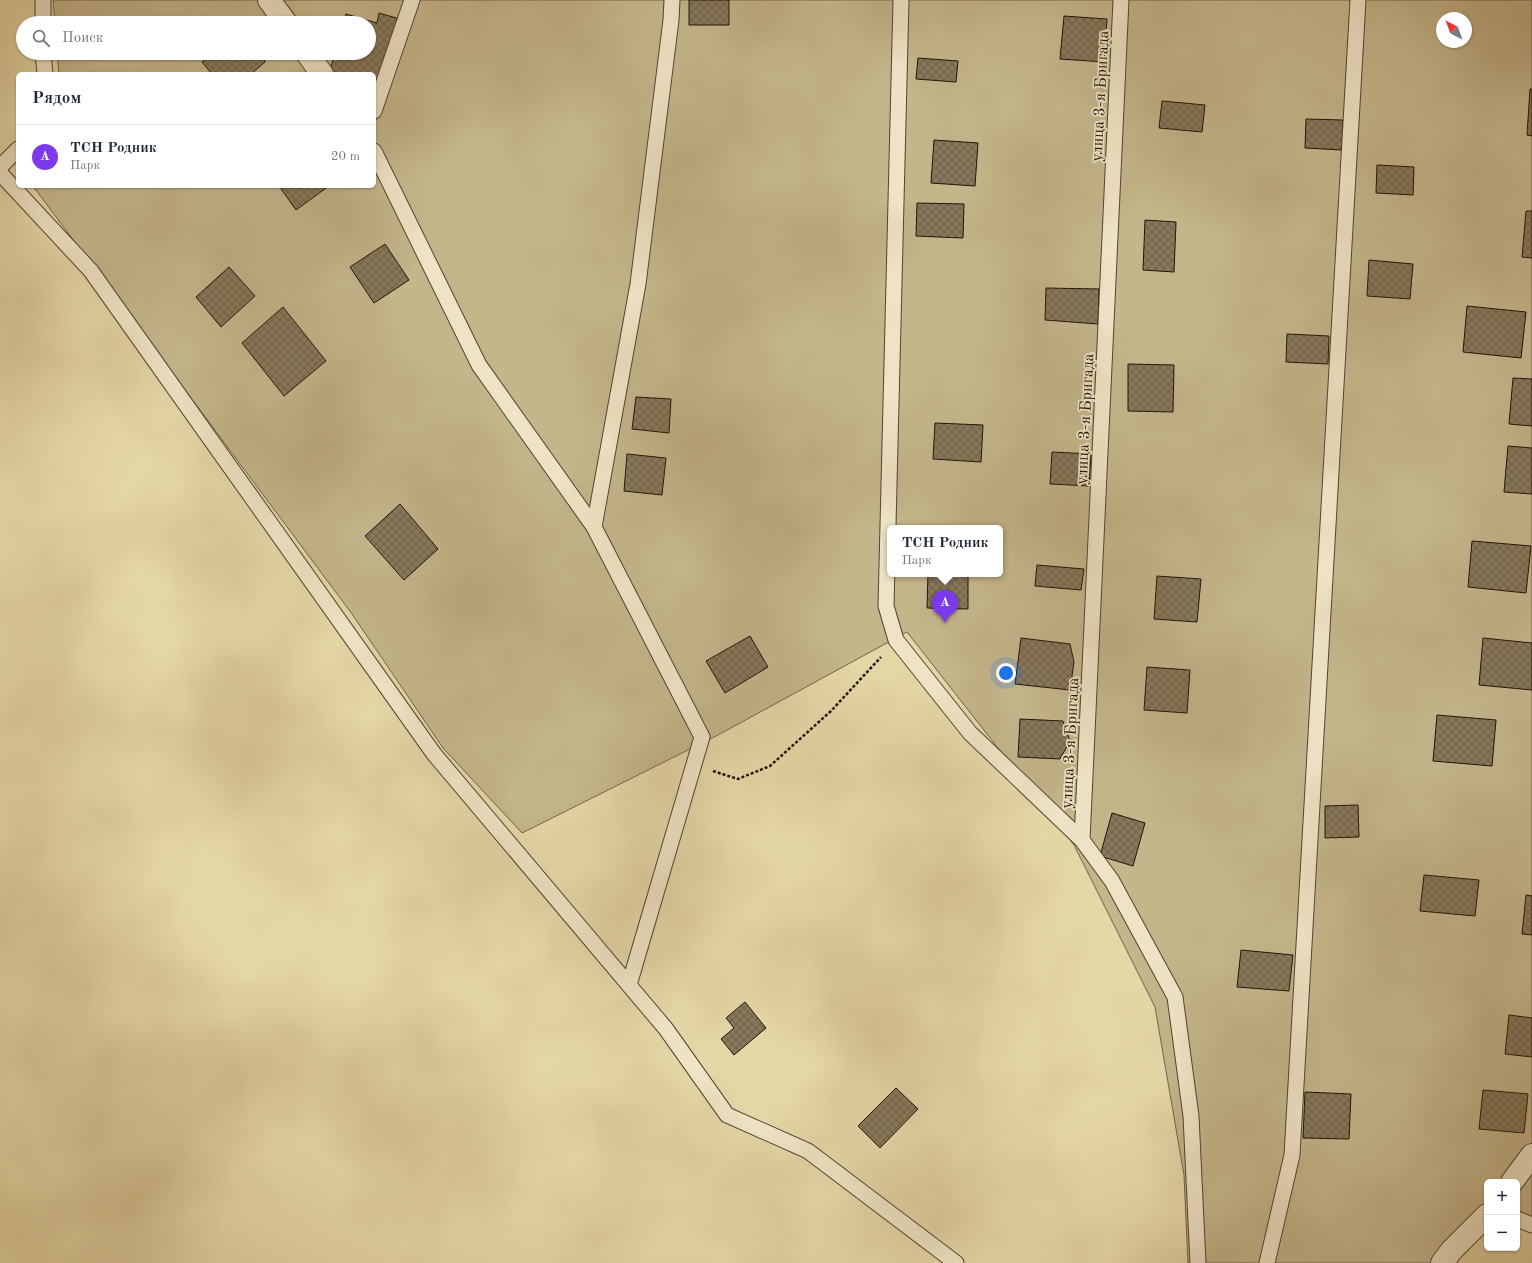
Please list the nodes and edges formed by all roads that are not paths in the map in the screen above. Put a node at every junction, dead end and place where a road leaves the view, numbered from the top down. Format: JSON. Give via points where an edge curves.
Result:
{"nodes":[{"id":1,"x":44,"y":0,"type":"edge"},
{"id":2,"x":269,"y":0,"type":"edge"},
{"id":3,"x":412,"y":0,"type":"edge"},
{"id":4,"x":672,"y":0,"type":"edge"},
{"id":5,"x":901,"y":0,"type":"edge"},
{"id":6,"x":1121,"y":0,"type":"edge"},
{"id":7,"x":1358,"y":0,"type":"edge"},
{"id":8,"x":43,"y":16,"type":"edge"},
{"id":9,"x":281,"y":16,"type":"edge"},
{"id":10,"x":44,"y":60,"type":"edge"},
{"id":11,"x":312,"y":60,"type":"edge"},
{"id":12,"x":45,"y":72,"type":"edge"},
{"id":13,"x":321,"y":72,"type":"edge"},
{"id":14,"x":376,"y":105,"type":"edge"},
{"id":15,"x":16,"y":152,"type":"edge"},
{"id":16,"x":376,"y":155,"type":"edge"},
{"id":17,"x":0,"y":167,"type":"edge"},
{"id":18,"x":0,"y":173,"type":"edge"},
{"id":19,"x":888,"y":525,"type":"edge"},
{"id":20,"x":594,"y":527,"type":"junction"},
{"id":21,"x":887,"y":566,"type":"edge"},
{"id":22,"x":1082,"y":840,"type":"junction"},
{"id":23,"x":629,"y":985,"type":"junction"},
{"id":24,"x":1532,"y":1155,"type":"edge"},
{"id":25,"x":1514,"y":1179,"type":"edge"},
{"id":26,"x":1484,"y":1218,"type":"edge"},
{"id":27,"x":1520,"y":1220,"type":"edge"},
{"id":28,"x":1532,"y":1225,"type":"edge"},
{"id":29,"x":956,"y":1263,"type":"edge"},
{"id":30,"x":1198,"y":1263,"type":"edge"},
{"id":31,"x":1267,"y":1263,"type":"edge"},
{"id":32,"x":1442,"y":1263,"type":"edge"}],
"edges":[{"from":1,"to":8,"type":"lane"},
{"from":2,"to":9,"type":"street"},
{"from":3,"to":14,"type":"lane"},
{"from":4,"to":20,"type":"lane","via":[[672,20],[638,284]]},
{"from":5,"to":19,"type":"lane"},
{"from":6,"to":22,"type":"lane","name":"улица 3-я Бригада"},
{"from":7,"to":31,"type":"lane","via":[[1292,1155]]},
{"from":10,"to":12,"type":"lane"},
{"from":11,"to":13,"type":"street"},
{"from":15,"to":17,"type":"lane"},
{"from":16,"to":20,"type":"lane","via":[[479,365]]},
{"from":18,"to":23,"type":"lane","via":[[91,271],[434,754]]},
{"from":20,"to":23,"type":"lane","via":[[702,737]]},
{"from":21,"to":22,"type":"lane","via":[[886,606],[896,640],[970,733]]},
{"from":22,"to":30,"type":"lane","via":[[1112,881],[1175,997],[1191,1116]]},
{"from":23,"to":29,"type":"lane","via":[[666,1029],[727,1115],[808,1151]]},
{"from":24,"to":25,"type":"street"},
{"from":26,"to":32,"type":"street"},
{"from":27,"to":28,"type":"lane"}]}
